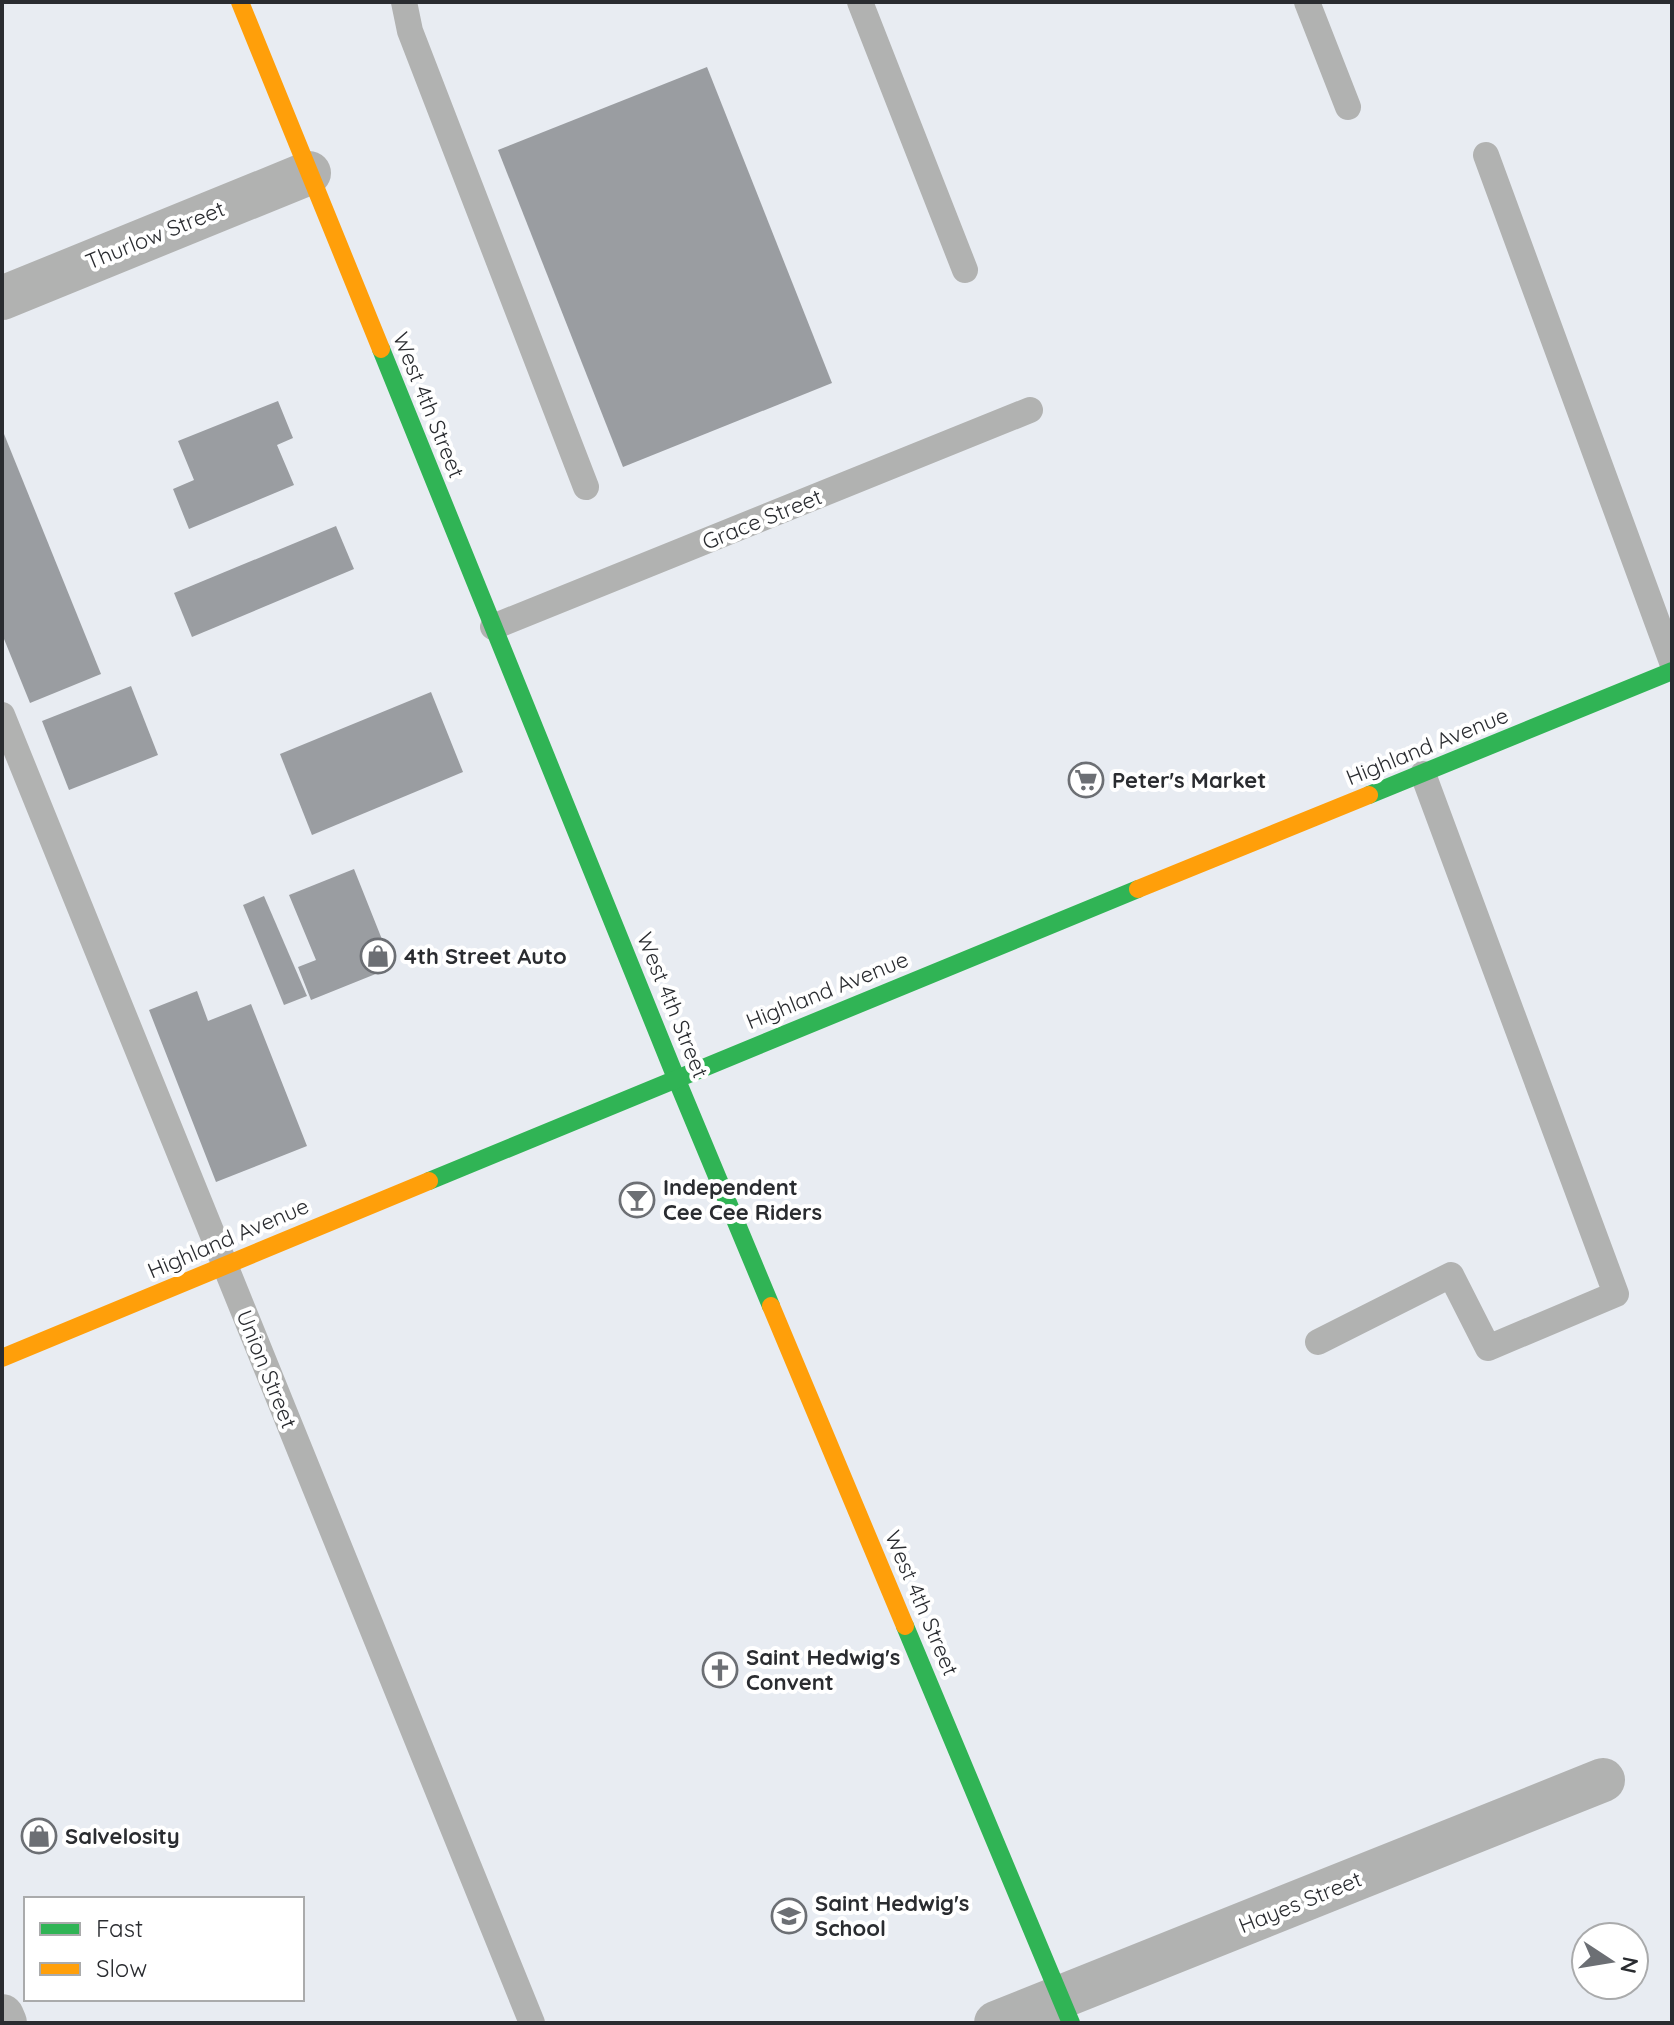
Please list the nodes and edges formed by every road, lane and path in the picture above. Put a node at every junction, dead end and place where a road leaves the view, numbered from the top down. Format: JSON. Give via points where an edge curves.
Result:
{"nodes":[{"id":1,"x":240,"y":2,"type":"edge"},
{"id":2,"x":404,"y":2,"type":"edge"},
{"id":3,"x":860,"y":2,"type":"edge"},
{"id":4,"x":1307,"y":2,"type":"edge"},
{"id":5,"x":1348,"y":107,"type":"dead end"},
{"id":6,"x":1486,"y":155,"type":"dead end"},
{"id":7,"x":309,"y":173,"type":"junction"},
{"id":8,"x":965,"y":270,"type":"dead end"},
{"id":9,"x":2,"y":298,"type":"edge"},
{"id":10,"x":1030,"y":410,"type":"dead end"},
{"id":11,"x":586,"y":487,"type":"dead end"},
{"id":12,"x":493,"y":627,"type":"junction"},
{"id":13,"x":1672,"y":662,"type":"edge"},
{"id":14,"x":1672,"y":671,"type":"edge"},
{"id":15,"x":2,"y":715,"type":"edge"},
{"id":16,"x":1423,"y":774,"type":"junction"},
{"id":17,"x":676,"y":1078,"type":"junction"},
{"id":18,"x":225,"y":1265,"type":"junction"},
{"id":19,"x":1318,"y":1342,"type":"dead end"},
{"id":20,"x":2,"y":1358,"type":"edge"},
{"id":21,"x":1603,"y":1780,"type":"dead end"},
{"id":22,"x":1066,"y":2010,"type":"edge"},
{"id":23,"x":2,"y":2016,"type":"edge"},
{"id":24,"x":5,"y":2023,"type":"edge"},
{"id":25,"x":532,"y":2023,"type":"edge"},
{"id":26,"x":996,"y":2023,"type":"edge"}],
"edges":[{"from":1,"to":7,"type":"main road","name":"West 4th Street"},
{"from":2,"to":11,"type":"lane","via":[[410,31]]},
{"from":3,"to":8,"type":"lane"},
{"from":4,"to":5,"type":"lane"},
{"from":6,"to":13,"type":"lane"},
{"from":7,"to":9,"type":"street","name":"Thurlow Street"},
{"from":7,"to":12,"type":"main road","name":"West 4th Street"},
{"from":10,"to":12,"type":"lane","name":"Grace Street"},
{"from":12,"to":17,"type":"main road","name":"West 4th Street"},
{"from":14,"to":16,"type":"main road","name":"Highland Avenue"},
{"from":15,"to":18,"type":"lane","name":"Union Street"},
{"from":16,"to":17,"type":"main road","name":"Highland Avenue"},
{"from":16,"to":19,"type":"lane","via":[[1616,1294],[1488,1348],[1451,1275]]},
{"from":17,"to":18,"type":"main road","name":"Highland Avenue"},
{"from":17,"to":22,"type":"main road","name":"West 4th Street"},
{"from":18,"to":20,"type":"main road","name":"Highland Avenue"},
{"from":18,"to":25,"type":"lane","name":"Union Street"},
{"from":21,"to":22,"type":"street","name":"Hayes Street"},
{"from":22,"to":26,"type":"street","name":"Hayes Street"},
{"from":23,"to":24,"type":"street"}]}
